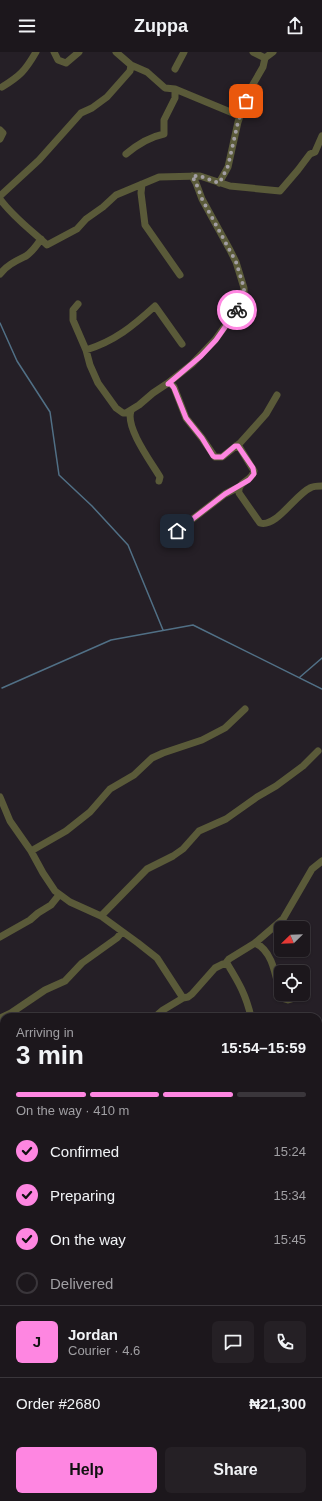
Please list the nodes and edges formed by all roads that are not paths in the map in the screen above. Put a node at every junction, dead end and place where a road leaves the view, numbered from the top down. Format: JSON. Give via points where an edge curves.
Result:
{"nodes":[{"id":1,"x":36,"y":52,"type":"edge"},
{"id":2,"x":54,"y":52,"type":"edge"},
{"id":3,"x":79,"y":52,"type":"edge"},
{"id":4,"x":116,"y":52,"type":"edge"},
{"id":5,"x":184,"y":52,"type":"edge"},
{"id":6,"x":253,"y":52,"type":"edge"},
{"id":7,"x":273,"y":52,"type":"edge"},
{"id":8,"x":265,"y":58,"type":"junction"},
{"id":9,"x":131,"y":65,"type":"junction"},
{"id":10,"x":175,"y":69,"type":"dead end"},
{"id":11,"x":2,"y":87,"type":"dead end"},
{"id":12,"x":175,"y":89,"type":"junction"},
{"id":13,"x":240,"y":116,"type":"junction"},
{"id":14,"x":0,"y":130,"type":"edge"},
{"id":15,"x":322,"y":136,"type":"edge"},
{"id":16,"x":0,"y":139,"type":"edge"},
{"id":17,"x":126,"y":154,"type":"dead end"},
{"id":18,"x":192,"y":176,"type":"junction"},
{"id":19,"x":219,"y":183,"type":"junction"},
{"id":20,"x":142,"y":184,"type":"junction"},
{"id":21,"x":0,"y":196,"type":"edge"},
{"id":22,"x":0,"y":199,"type":"edge"},
{"id":23,"x":41,"y":239,"type":"junction"},
{"id":24,"x":0,"y":274,"type":"edge"},
{"id":25,"x":180,"y":275,"type":"dead end"},
{"id":26,"x":78,"y":304,"type":"dead end"},
{"id":27,"x":182,"y":344,"type":"dead end"},
{"id":28,"x":86,"y":350,"type":"junction"},
{"id":29,"x":168,"y":384,"type":"junction"},
{"id":30,"x":277,"y":395,"type":"dead end"},
{"id":31,"x":131,"y":411,"type":"junction"},
{"id":32,"x":236,"y":446,"type":"junction"},
{"id":33,"x":159,"y":481,"type":"dead end"},
{"id":34,"x":239,"y":486,"type":"junction"},
{"id":35,"x":322,"y":486,"type":"edge"},
{"id":36,"x":177,"y":531,"type":"dead end"},
{"id":37,"x":245,"y":709,"type":"dead end"},
{"id":38,"x":318,"y":751,"type":"dead end"},
{"id":39,"x":0,"y":797,"type":"edge"},
{"id":40,"x":3,"y":816,"type":"edge"},
{"id":41,"x":31,"y":851,"type":"junction"},
{"id":42,"x":322,"y":861,"type":"edge"},
{"id":43,"x":59,"y":895,"type":"junction"},
{"id":44,"x":101,"y":916,"type":"junction"},
{"id":45,"x":122,"y":932,"type":"junction"},
{"id":46,"x":0,"y":937,"type":"edge"},
{"id":47,"x":254,"y":943,"type":"junction"},
{"id":48,"x":225,"y":964,"type":"junction"},
{"id":49,"x":274,"y":972,"type":"edge"},
{"id":50,"x":183,"y":998,"type":"junction"},
{"id":51,"x":11,"y":1013,"type":"edge"},
{"id":52,"x":160,"y":1013,"type":"edge"},
{"id":53,"x":250,"y":1013,"type":"edge"}],
"edges":[{"from":1,"to":11,"type":"street","via":[[24,71]]},
{"from":2,"to":3,"type":"street","via":[[58,60],[66,63]]},
{"from":4,"to":9,"type":"street"},
{"from":5,"to":10,"type":"street"},
{"from":6,"to":8,"type":"street"},
{"from":7,"to":8,"type":"street"},
{"from":8,"to":13,"type":"street"},
{"from":9,"to":12,"type":"street","via":[[147,72],[165,88]]},
{"from":9,"to":21,"type":"street","via":[[130,71],[107,97],[81,113],[36,163]]},
{"from":12,"to":13,"type":"street"},
{"from":12,"to":17,"type":"street","via":[[175,98],[164,120],[164,134],[144,140]]},
{"from":13,"to":19,"type":"street","via":[[228,166]]},
{"from":14,"to":16,"type":"street","via":[[3,133]]},
{"from":15,"to":19,"type":"street","via":[[315,152],[310,154],[280,191]]},
{"from":18,"to":19,"type":"street","via":[[200,176]]},
{"from":18,"to":20,"type":"street","via":[[159,177]]},
{"from":18,"to":29,"type":"street","via":[[236,262],[244,295],[241,304],[216,340]]},
{"from":20,"to":23,"type":"street","via":[[116,194],[68,234],[47,245]]},
{"from":20,"to":25,"type":"street","via":[[145,225]]},
{"from":22,"to":23,"type":"street","via":[[28,230]]},
{"from":23,"to":24,"type":"street","via":[[26,256],[15,261]]},
{"from":26,"to":28,"type":"street","via":[[73,310],[73,320]]},
{"from":27,"to":28,"type":"street","via":[[155,306],[120,336]]},
{"from":28,"to":31,"type":"street","via":[[98,383],[116,408],[123,413]]},
{"from":29,"to":31,"type":"street","via":[[152,392]]},
{"from":29,"to":32,"type":"street","via":[[174,388],[186,418],[213,456],[222,457]]},
{"from":30,"to":32,"type":"street","via":[[266,414]]},
{"from":31,"to":33,"type":"street","via":[[129,416],[132,425],[140,445],[160,477]]},
{"from":32,"to":34,"type":"street","via":[[240,448],[254,471],[252,477]]},
{"from":34,"to":35,"type":"street","via":[[239,493],[250,510],[260,523],[265,524],[282,514],[309,488]]},
{"from":34,"to":36,"type":"street"},
{"from":37,"to":41,"type":"street","via":[[225,728],[202,740],[152,758],[134,774],[110,789],[90,812],[66,831]]},
{"from":38,"to":44,"type":"street","via":[[276,786],[226,819],[200,831],[183,849],[147,869]]},
{"from":39,"to":40,"type":"street"},
{"from":40,"to":41,"type":"street"},
{"from":41,"to":43,"type":"street"},
{"from":42,"to":47,"type":"street","via":[[312,869],[283,919]]},
{"from":43,"to":44,"type":"street"},
{"from":43,"to":46,"type":"street","via":[[51,905],[30,920]]},
{"from":44,"to":45,"type":"street"},
{"from":45,"to":50,"type":"street","via":[[157,958]]},
{"from":45,"to":51,"type":"street","via":[[79,966],[65,981],[45,990]]},
{"from":47,"to":48,"type":"street"},
{"from":47,"to":49,"type":"street","via":[[268,954]]},
{"from":48,"to":50,"type":"street","via":[[215,968],[188,998]]},
{"from":48,"to":53,"type":"street","via":[[239,983]]},
{"from":50,"to":52,"type":"street"}]}
